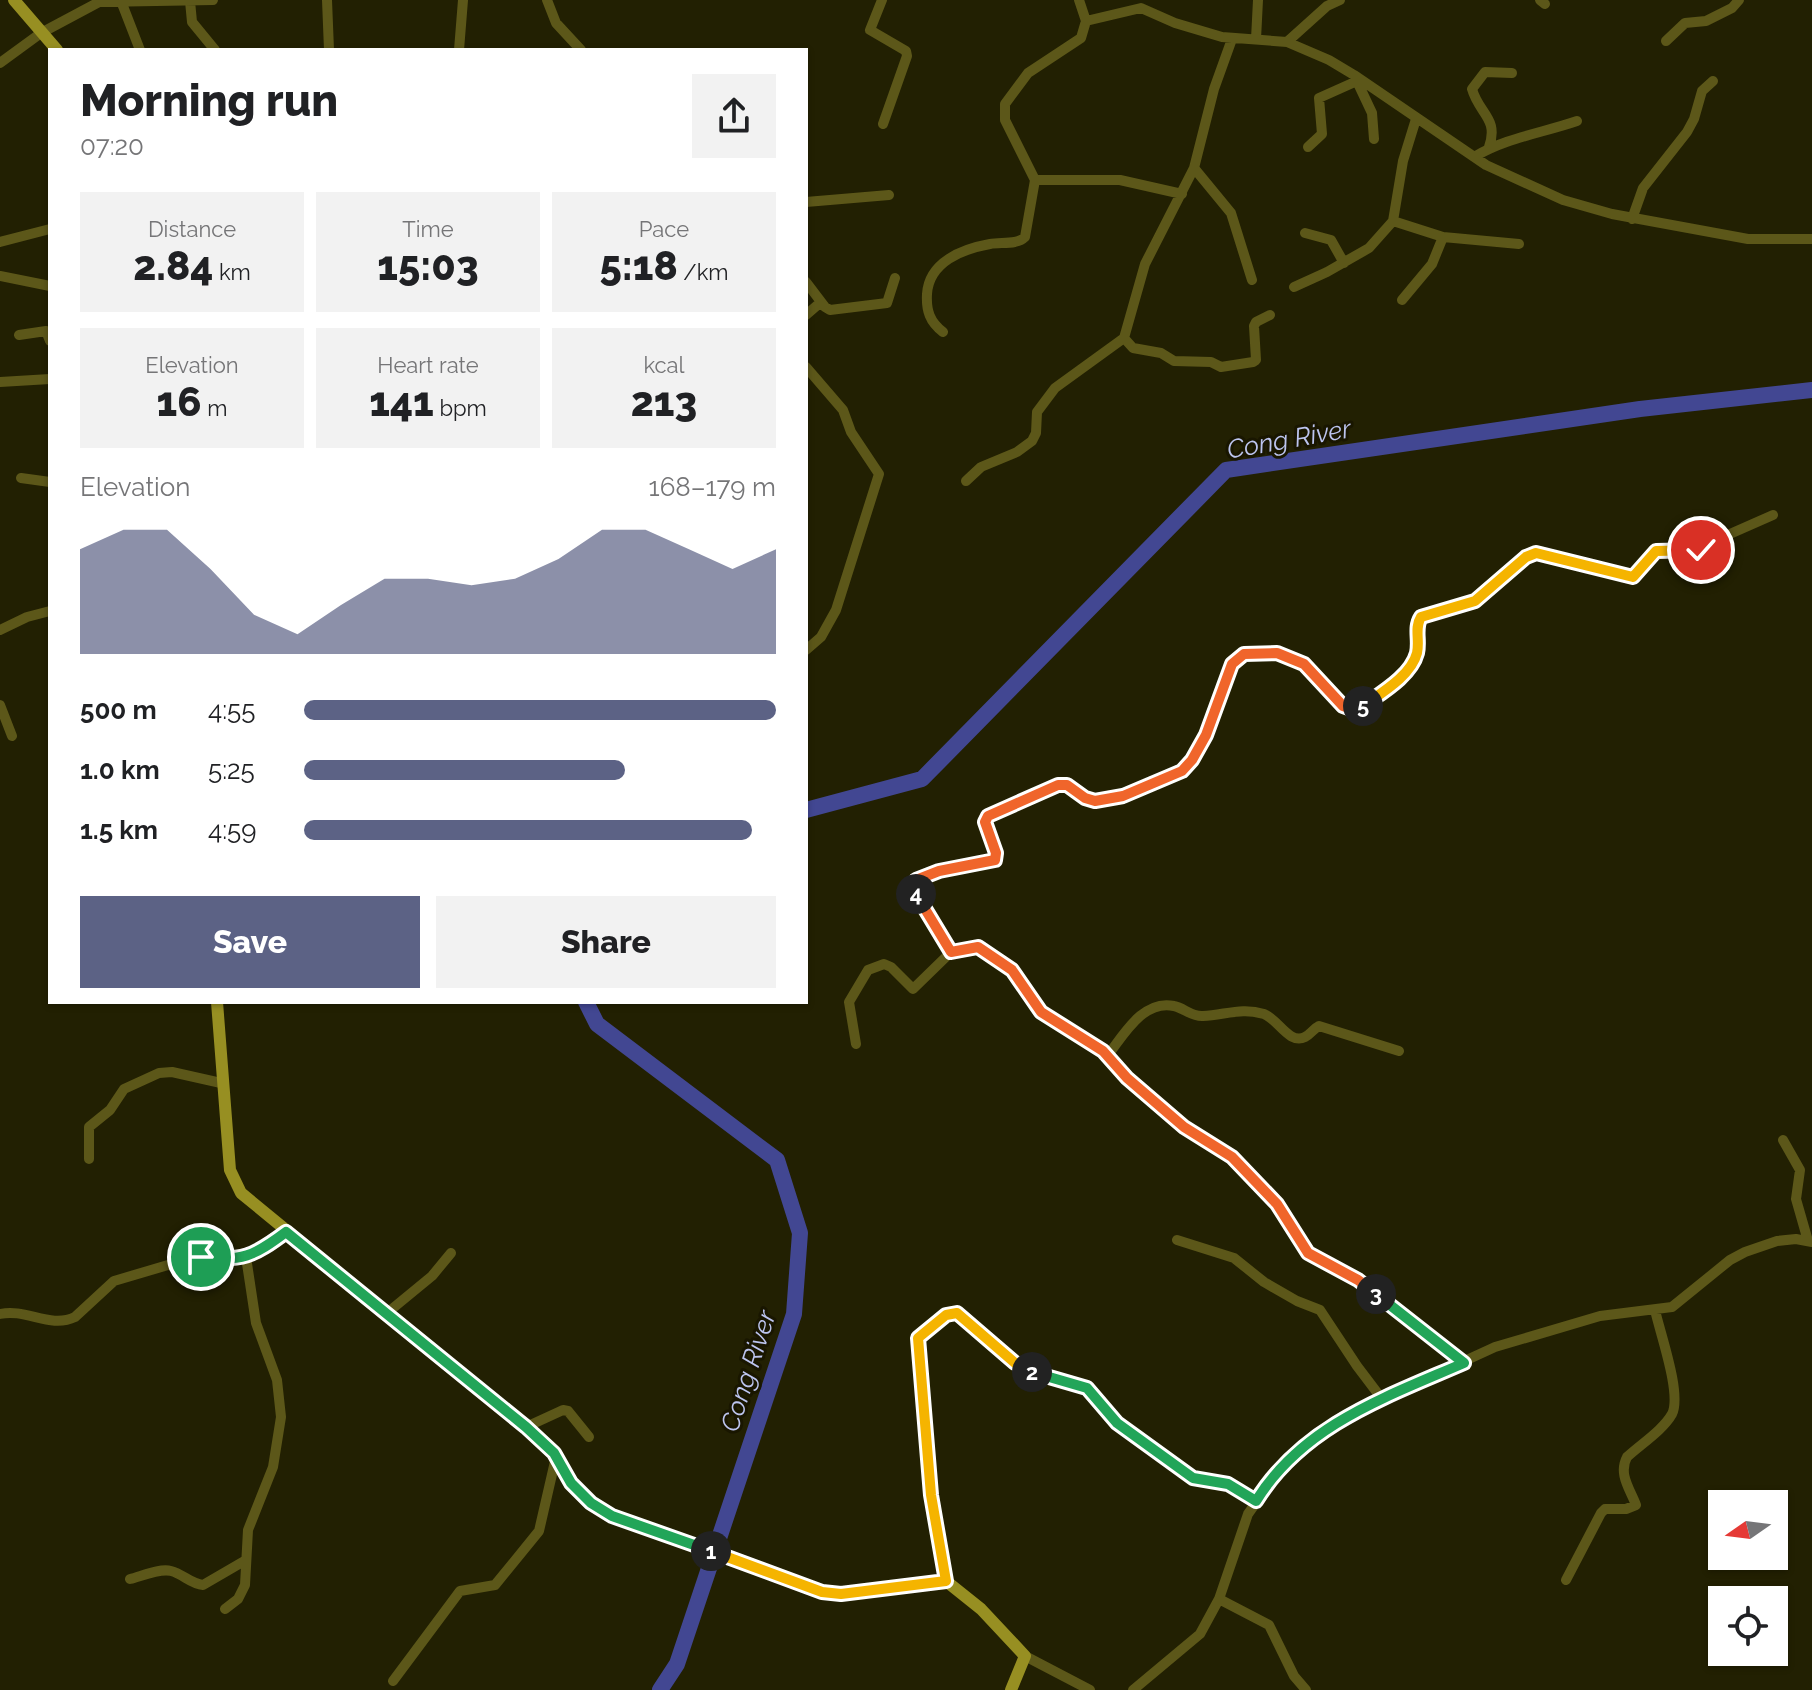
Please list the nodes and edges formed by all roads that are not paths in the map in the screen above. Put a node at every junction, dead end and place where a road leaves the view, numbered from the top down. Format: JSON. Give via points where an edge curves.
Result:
{"nodes":[{"id":1,"x":14,"y":0,"type":"edge"},
{"id":2,"x":213,"y":0,"type":"edge"},
{"id":3,"x":327,"y":0,"type":"edge"},
{"id":4,"x":463,"y":0,"type":"edge"},
{"id":5,"x":547,"y":0,"type":"edge"},
{"id":6,"x":882,"y":0,"type":"edge"},
{"id":7,"x":1079,"y":0,"type":"edge"},
{"id":8,"x":1258,"y":0,"type":"edge"},
{"id":9,"x":1340,"y":0,"type":"edge"},
{"id":10,"x":1739,"y":0,"type":"edge"},
{"id":11,"x":121,"y":1,"type":"edge"},
{"id":12,"x":190,"y":1,"type":"edge"},
{"id":13,"x":1086,"y":21,"type":"junction"},
{"id":14,"x":41,"y":33,"type":"junction"},
{"id":15,"x":1232,"y":39,"type":"junction"},
{"id":16,"x":1256,"y":39,"type":"junction"},
{"id":17,"x":1666,"y":41,"type":"dead end"},
{"id":18,"x":1287,"y":42,"type":"junction"},
{"id":19,"x":55,"y":48,"type":"edge"},
{"id":20,"x":139,"y":48,"type":"edge"},
{"id":21,"x":213,"y":48,"type":"edge"},
{"id":22,"x":329,"y":48,"type":"edge"},
{"id":23,"x":459,"y":48,"type":"edge"},
{"id":24,"x":579,"y":48,"type":"edge"},
{"id":25,"x":0,"y":63,"type":"edge"},
{"id":26,"x":1512,"y":73,"type":"dead end"},
{"id":27,"x":1356,"y":78,"type":"junction"},
{"id":28,"x":1713,"y":81,"type":"dead end"},
{"id":29,"x":1416,"y":119,"type":"junction"},
{"id":30,"x":1577,"y":121,"type":"dead end"},
{"id":31,"x":883,"y":124,"type":"dead end"},
{"id":32,"x":1374,"y":139,"type":"dead end"},
{"id":33,"x":1308,"y":147,"type":"dead end"},
{"id":34,"x":1489,"y":147,"type":"junction"},
{"id":35,"x":1474,"y":157,"type":"junction"},
{"id":36,"x":1194,"y":168,"type":"junction"},
{"id":37,"x":1035,"y":180,"type":"junction"},
{"id":38,"x":1182,"y":194,"type":"junction"},
{"id":39,"x":889,"y":195,"type":"dead end"},
{"id":40,"x":808,"y":202,"type":"edge"},
{"id":41,"x":1632,"y":219,"type":"junction"},
{"id":42,"x":1393,"y":221,"type":"junction"},
{"id":43,"x":48,"y":230,"type":"edge"},
{"id":44,"x":1305,"y":233,"type":"dead end"},
{"id":45,"x":1443,"y":237,"type":"junction"},
{"id":46,"x":1812,"y":239,"type":"edge"},
{"id":47,"x":0,"y":242,"type":"edge"},
{"id":48,"x":1519,"y":244,"type":"dead end"},
{"id":49,"x":1344,"y":263,"type":"junction"},
{"id":50,"x":0,"y":276,"type":"edge"},
{"id":51,"x":895,"y":278,"type":"dead end"},
{"id":52,"x":1252,"y":280,"type":"dead end"},
{"id":53,"x":808,"y":285,"type":"edge"},
{"id":54,"x":48,"y":286,"type":"edge"},
{"id":55,"x":1294,"y":287,"type":"dead end"},
{"id":56,"x":1402,"y":300,"type":"dead end"},
{"id":57,"x":821,"y":302,"type":"junction"},
{"id":58,"x":808,"y":313,"type":"edge"},
{"id":59,"x":1270,"y":315,"type":"dead end"},
{"id":60,"x":943,"y":332,"type":"dead end"},
{"id":61,"x":19,"y":335,"type":"dead end"},
{"id":62,"x":48,"y":336,"type":"edge"},
{"id":63,"x":1124,"y":338,"type":"junction"},
{"id":64,"x":808,"y":369,"type":"edge"},
{"id":65,"x":48,"y":379,"type":"edge"},
{"id":66,"x":0,"y":382,"type":"edge"},
{"id":67,"x":21,"y":478,"type":"dead end"},
{"id":68,"x":966,"y":481,"type":"dead end"},
{"id":69,"x":48,"y":482,"type":"edge"},
{"id":70,"x":1773,"y":515,"type":"dead end"},
{"id":71,"x":48,"y":612,"type":"edge"},
{"id":72,"x":0,"y":630,"type":"edge"},
{"id":73,"x":808,"y":648,"type":"edge"},
{"id":74,"x":0,"y":705,"type":"edge"},
{"id":75,"x":12,"y":736,"type":"dead end"},
{"id":76,"x":951,"y":952,"type":"junction"},
{"id":77,"x":217,"y":1004,"type":"edge"},
{"id":78,"x":856,"y":1044,"type":"dead end"},
{"id":79,"x":1399,"y":1051,"type":"dead end"},
{"id":80,"x":1108,"y":1055,"type":"junction"},
{"id":81,"x":221,"y":1083,"type":"junction"},
{"id":82,"x":1783,"y":1140,"type":"dead end"},
{"id":83,"x":89,"y":1159,"type":"dead end"},
{"id":84,"x":286,"y":1232,"type":"junction"},
{"id":85,"x":1177,"y":1240,"type":"dead end"},
{"id":86,"x":1810,"y":1241,"type":"edge"},
{"id":87,"x":451,"y":1253,"type":"dead end"},
{"id":88,"x":246,"y":1257,"type":"junction"},
{"id":89,"x":1655,"y":1310,"type":"junction"},
{"id":90,"x":387,"y":1313,"type":"junction"},
{"id":91,"x":0,"y":1314,"type":"edge"},
{"id":92,"x":1464,"y":1363,"type":"junction"},
{"id":93,"x":1382,"y":1399,"type":"junction"},
{"id":94,"x":526,"y":1427,"type":"junction"},
{"id":95,"x":589,"y":1437,"type":"dead end"},
{"id":96,"x":556,"y":1457,"type":"junction"},
{"id":97,"x":1256,"y":1501,"type":"junction"},
{"id":98,"x":246,"y":1560,"type":"junction"},
{"id":99,"x":130,"y":1579,"type":"dead end"},
{"id":100,"x":1566,"y":1580,"type":"dead end"},
{"id":101,"x":946,"y":1581,"type":"junction"},
{"id":102,"x":1219,"y":1599,"type":"junction"},
{"id":103,"x":225,"y":1609,"type":"dead end"},
{"id":104,"x":1025,"y":1656,"type":"junction"},
{"id":105,"x":393,"y":1681,"type":"dead end"},
{"id":106,"x":1011,"y":1690,"type":"edge"},
{"id":107,"x":1090,"y":1690,"type":"edge"},
{"id":108,"x":1133,"y":1690,"type":"edge"},
{"id":109,"x":1306,"y":1690,"type":"edge"}],
"edges":[{"from":1,"to":14,"type":"main road"},
{"from":2,"to":12,"type":"street"},
{"from":3,"to":22,"type":"street"},
{"from":4,"to":23,"type":"street"},
{"from":5,"to":24,"type":"street","via":[[556,23]]},
{"from":6,"to":31,"type":"street","via":[[870,30],[907,56]]},
{"from":7,"to":13,"type":"street"},
{"from":8,"to":16,"type":"street"},
{"from":9,"to":18,"type":"street"},
{"from":10,"to":17,"type":"street","via":[[1706,21],[1685,23]]},
{"from":11,"to":12,"type":"street"},
{"from":11,"to":14,"type":"street","via":[[88,6]]},
{"from":11,"to":20,"type":"street"},
{"from":12,"to":21,"type":"street","via":[[192,22]]},
{"from":13,"to":15,"type":"street","via":[[1141,8]]},
{"from":13,"to":37,"type":"street","via":[[1081,38],[1028,73],[1005,104],[1005,120]]},
{"from":14,"to":19,"type":"main road"},
{"from":14,"to":25,"type":"street"},
{"from":15,"to":16,"type":"street"},
{"from":15,"to":36,"type":"street"},
{"from":16,"to":18,"type":"street"},
{"from":18,"to":27,"type":"street"},
{"from":26,"to":34,"type":"street","via":[[1485,72],[1472,89],[1491,122]]},
{"from":27,"to":29,"type":"street"},
{"from":27,"to":32,"type":"street","via":[[1372,113]]},
{"from":27,"to":33,"type":"street","via":[[1319,98],[1322,134]]},
{"from":28,"to":41,"type":"street","via":[[1702,91],[1687,132],[1643,188]]},
{"from":29,"to":35,"type":"street"},
{"from":29,"to":42,"type":"street"},
{"from":30,"to":34,"type":"street"},
{"from":34,"to":35,"type":"street"},
{"from":35,"to":41,"type":"street","via":[[1563,200]]},
{"from":36,"to":38,"type":"street"},
{"from":36,"to":52,"type":"street","via":[[1231,213]]},
{"from":37,"to":38,"type":"street","via":[[1120,180]]},
{"from":37,"to":60,"type":"street","via":[[1023,240],[970,249],[935,270],[927,303],[932,323]]},
{"from":38,"to":63,"type":"street","via":[[1145,264]]},
{"from":39,"to":40,"type":"street"},
{"from":41,"to":46,"type":"street","via":[[1748,239]]},
{"from":42,"to":45,"type":"street"},
{"from":42,"to":49,"type":"street","via":[[1376,243]]},
{"from":43,"to":47,"type":"street"},
{"from":44,"to":49,"type":"street","via":[[1331,240]]},
{"from":45,"to":48,"type":"street"},
{"from":45,"to":56,"type":"street","via":[[1432,264]]},
{"from":49,"to":55,"type":"street"},
{"from":50,"to":54,"type":"street"},
{"from":51,"to":57,"type":"street","via":[[883,305],[835,310]]},
{"from":53,"to":57,"type":"street"},
{"from":57,"to":58,"type":"street"},
{"from":59,"to":63,"type":"street","via":[[1254,326],[1253,362],[1221,367],[1174,361],[1133,348]]},
{"from":61,"to":62,"type":"street","via":[[46,331]]},
{"from":63,"to":68,"type":"street","via":[[1055,388],[1037,412],[1032,441],[981,467]]},
{"from":64,"to":73,"type":"street","via":[[843,410],[879,474],[836,610]]},
{"from":65,"to":66,"type":"street"},
{"from":67,"to":69,"type":"street"},
{"from":70,"to":76,"type":"street","via":[[1714,541],[1707,550],[1656,551],[1633,577],[1536,553],[1526,557],[1480,598],[1421,617],[1411,667],[1360,708],[1343,706],[1304,664],[1277,653],[1244,654],[1232,664],[1206,735],[1182,771],[1123,796],[1095,801],[1058,785],[986,818],[995,860],[916,880],[917,898]]},
{"from":71,"to":72,"type":"street"},
{"from":74,"to":75,"type":"street"},
{"from":76,"to":78,"type":"street","via":[[913,989],[884,964],[868,970],[850,998]]},
{"from":76,"to":80,"type":"street","via":[[978,947],[1007,965],[1041,1012]]},
{"from":77,"to":81,"type":"main road"},
{"from":79,"to":80,"type":"street","via":[[1319,1026],[1296,1039],[1261,1013],[1231,1010],[1200,1016],[1164,1005],[1142,1014]]},
{"from":80,"to":92,"type":"street","via":[[1184,1127],[1232,1157],[1277,1204],[1308,1253],[1366,1285]]},
{"from":81,"to":83,"type":"street","via":[[165,1072],[129,1086],[89,1127]]},
{"from":81,"to":84,"type":"main road","via":[[235,1185]]},
{"from":82,"to":86,"type":"street","via":[[1800,1170],[1796,1199]]},
{"from":84,"to":88,"type":"street"},
{"from":84,"to":90,"type":"main road"},
{"from":85,"to":93,"type":"street","via":[[1234,1258],[1264,1282],[1320,1310]]},
{"from":86,"to":89,"type":"street","via":[[1777,1241],[1745,1252],[1681,1301]]},
{"from":87,"to":90,"type":"street","via":[[422,1286]]},
{"from":88,"to":91,"type":"street","via":[[195,1257],[114,1281],[68,1320]]},
{"from":88,"to":98,"type":"street","via":[[256,1323],[277,1380],[281,1417],[273,1467],[248,1530]]},
{"from":89,"to":92,"type":"street","via":[[1600,1316],[1495,1347]]},
{"from":89,"to":100,"type":"street","via":[[1674,1410],[1624,1463],[1636,1505],[1601,1513]]},
{"from":90,"to":94,"type":"main road"},
{"from":92,"to":93,"type":"street"},
{"from":93,"to":97,"type":"street","via":[[1300,1448]]},
{"from":94,"to":95,"type":"street","via":[[563,1410]]},
{"from":94,"to":96,"type":"main road"},
{"from":96,"to":101,"type":"main road","via":[[571,1483],[612,1516],[822,1592]]},
{"from":96,"to":105,"type":"street","via":[[539,1531],[495,1585],[460,1591]]},
{"from":97,"to":101,"type":"street","via":[[1228,1484],[1193,1478],[1117,1423],[1087,1388],[1024,1369],[952,1313],[917,1343],[931,1495]]},
{"from":97,"to":102,"type":"street","via":[[1239,1534]]},
{"from":98,"to":99,"type":"street","via":[[203,1585],[166,1570]]},
{"from":98,"to":103,"type":"street","via":[[243,1592]]},
{"from":101,"to":104,"type":"main road"},
{"from":102,"to":108,"type":"street","via":[[1193,1641]]},
{"from":102,"to":109,"type":"street","via":[[1269,1625]]},
{"from":104,"to":106,"type":"main road"},
{"from":104,"to":107,"type":"street"}]}
